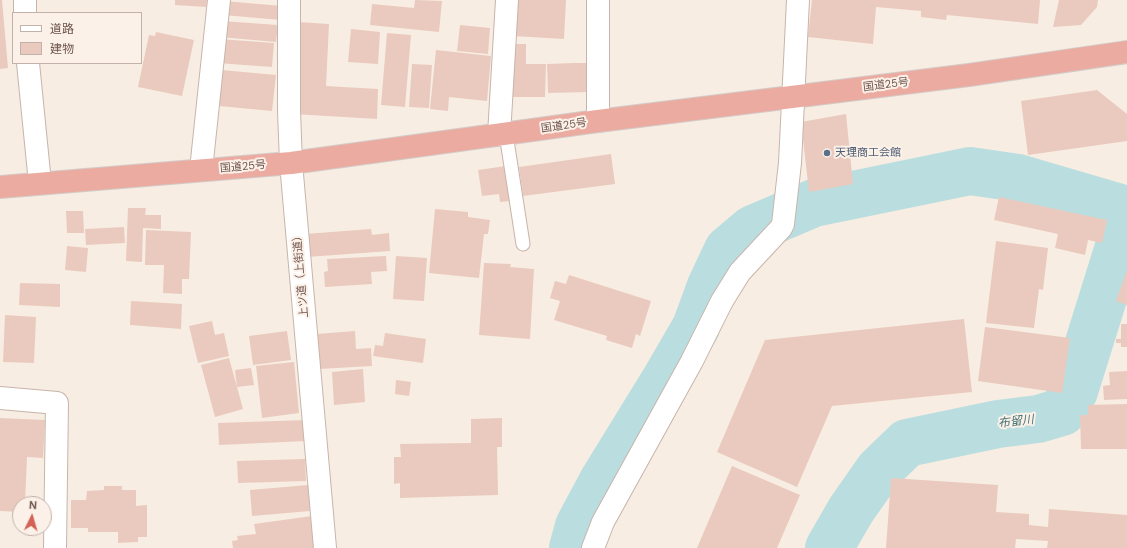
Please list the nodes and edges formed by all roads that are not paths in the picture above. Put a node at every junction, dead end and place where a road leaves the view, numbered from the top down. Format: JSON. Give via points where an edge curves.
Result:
{"nodes":[{"id":1,"x":25,"y":0,"type":"edge"},
{"id":2,"x":219,"y":0,"type":"edge"},
{"id":3,"x":289,"y":0,"type":"edge"},
{"id":4,"x":507,"y":0,"type":"edge"},
{"id":5,"x":598,"y":0,"type":"edge"},
{"id":6,"x":798,"y":0,"type":"edge"},
{"id":7,"x":25,"y":12,"type":"edge"},
{"id":8,"x":1127,"y":52,"type":"edge"},
{"id":9,"x":28,"y":64,"type":"edge"},
{"id":10,"x":794,"y":97,"type":"junction"},
{"id":11,"x":598,"y":122,"type":"junction"},
{"id":12,"x":503,"y":134,"type":"junction"},
{"id":13,"x":291,"y":163,"type":"junction"},
{"id":14,"x":201,"y":170,"type":"junction"},
{"id":15,"x":40,"y":183,"type":"junction"},
{"id":16,"x":0,"y":187,"type":"edge"},
{"id":17,"x":523,"y":244,"type":"dead end"},
{"id":18,"x":0,"y":398,"type":"edge"},
{"id":19,"x":55,"y":548,"type":"edge"},
{"id":20,"x":325,"y":548,"type":"edge"},
{"id":21,"x":593,"y":548,"type":"edge"}],
"edges":[{"from":1,"to":7,"type":"street"},
{"from":2,"to":14,"type":"street"},
{"from":3,"to":13,"type":"street","name":"上ツ道（上街道）"},
{"from":4,"to":12,"type":"street"},
{"from":5,"to":11,"type":"street"},
{"from":6,"to":10,"type":"street"},
{"from":8,"to":10,"type":"highway","name":"国道25号"},
{"from":9,"to":15,"type":"street"},
{"from":10,"to":11,"type":"highway","name":"国道25号"},
{"from":10,"to":21,"type":"street","via":[[790,163],[781,228],[740,272],[722,301],[692,361],[603,522]]},
{"from":11,"to":12,"type":"highway","name":"国道25号"},
{"from":12,"to":13,"type":"highway","name":"国道25号"},
{"from":12,"to":17,"type":"lane"},
{"from":13,"to":14,"type":"highway","name":"国道25号"},
{"from":13,"to":20,"type":"street","name":"上ツ道（上街道）"},
{"from":14,"to":15,"type":"highway","name":"国道25号"},
{"from":15,"to":16,"type":"highway","name":"国道25号"},
{"from":18,"to":19,"type":"street","via":[[57,403]]}]}
